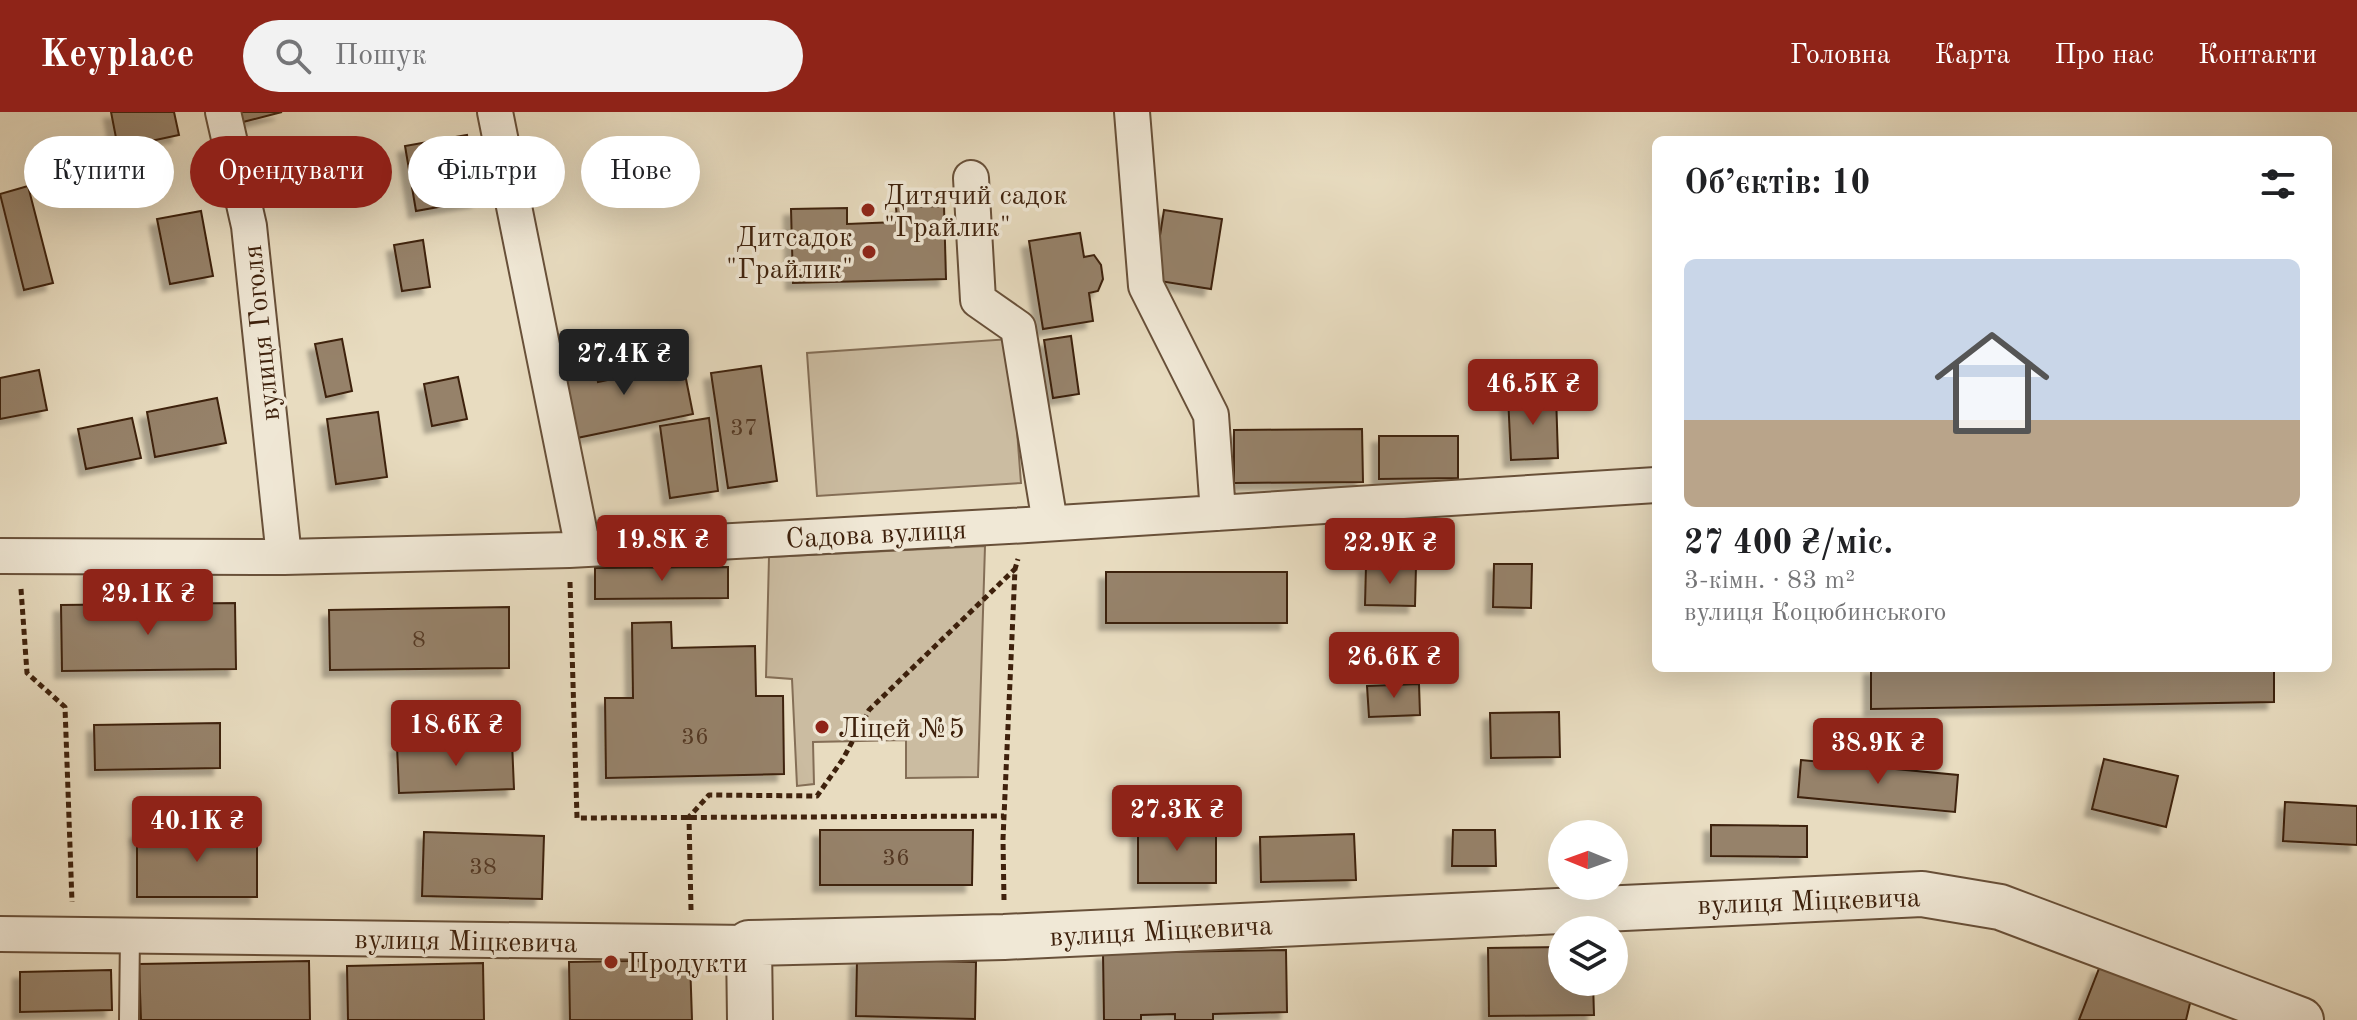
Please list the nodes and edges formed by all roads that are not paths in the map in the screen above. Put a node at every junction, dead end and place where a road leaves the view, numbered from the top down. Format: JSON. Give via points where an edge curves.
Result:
{"nodes":[{"id":1,"x":223,"y":112,"type":"edge"},
{"id":2,"x":495,"y":112,"type":"edge"},
{"id":3,"x":1132,"y":112,"type":"edge"},
{"id":4,"x":971,"y":178,"type":"dead end"},
{"id":5,"x":1652,"y":485,"type":"edge"},
{"id":6,"x":1218,"y":513,"type":"junction"},
{"id":7,"x":1038,"y":524,"type":"junction"},
{"id":8,"x":576,"y":550,"type":"junction"},
{"id":9,"x":9,"y":555,"type":"edge"},
{"id":10,"x":284,"y":557,"type":"junction"},
{"id":11,"x":0,"y":934,"type":"edge"},
{"id":12,"x":130,"y":935,"type":"junction"},
{"id":13,"x":749,"y":943,"type":"junction"},
{"id":14,"x":129,"y":1020,"type":"edge"},
{"id":15,"x":750,"y":1020,"type":"edge"},
{"id":16,"x":2301,"y":1020,"type":"edge"}],
"edges":[{"from":1,"to":10,"type":"street","name":"вулиця Гоголя","via":[[249,226]]},
{"from":2,"to":8,"type":"street"},
{"from":3,"to":6,"type":"street","via":[[1146,286],[1211,415]]},
{"from":4,"to":7,"type":"street","via":[[978,300],[1018,328]]},
{"from":5,"to":6,"type":"street","name":"Садова вулиця"},
{"from":6,"to":7,"type":"street","name":"Садова вулиця"},
{"from":7,"to":8,"type":"street","name":"Садова вулиця"},
{"from":8,"to":10,"type":"street","name":"Садова вулиця"},
{"from":9,"to":10,"type":"street","name":"Садова вулиця"},
{"from":11,"to":12,"type":"street","name":"вулиця Міцкевича"},
{"from":12,"to":13,"type":"street","name":"вулиця Міцкевича"},
{"from":12,"to":14,"type":"lane"},
{"from":13,"to":15,"type":"street"},
{"from":13,"to":16,"type":"street","name":"вулиця Міцкевича","via":[[1004,937],[1922,894],[2000,907]]}]}
